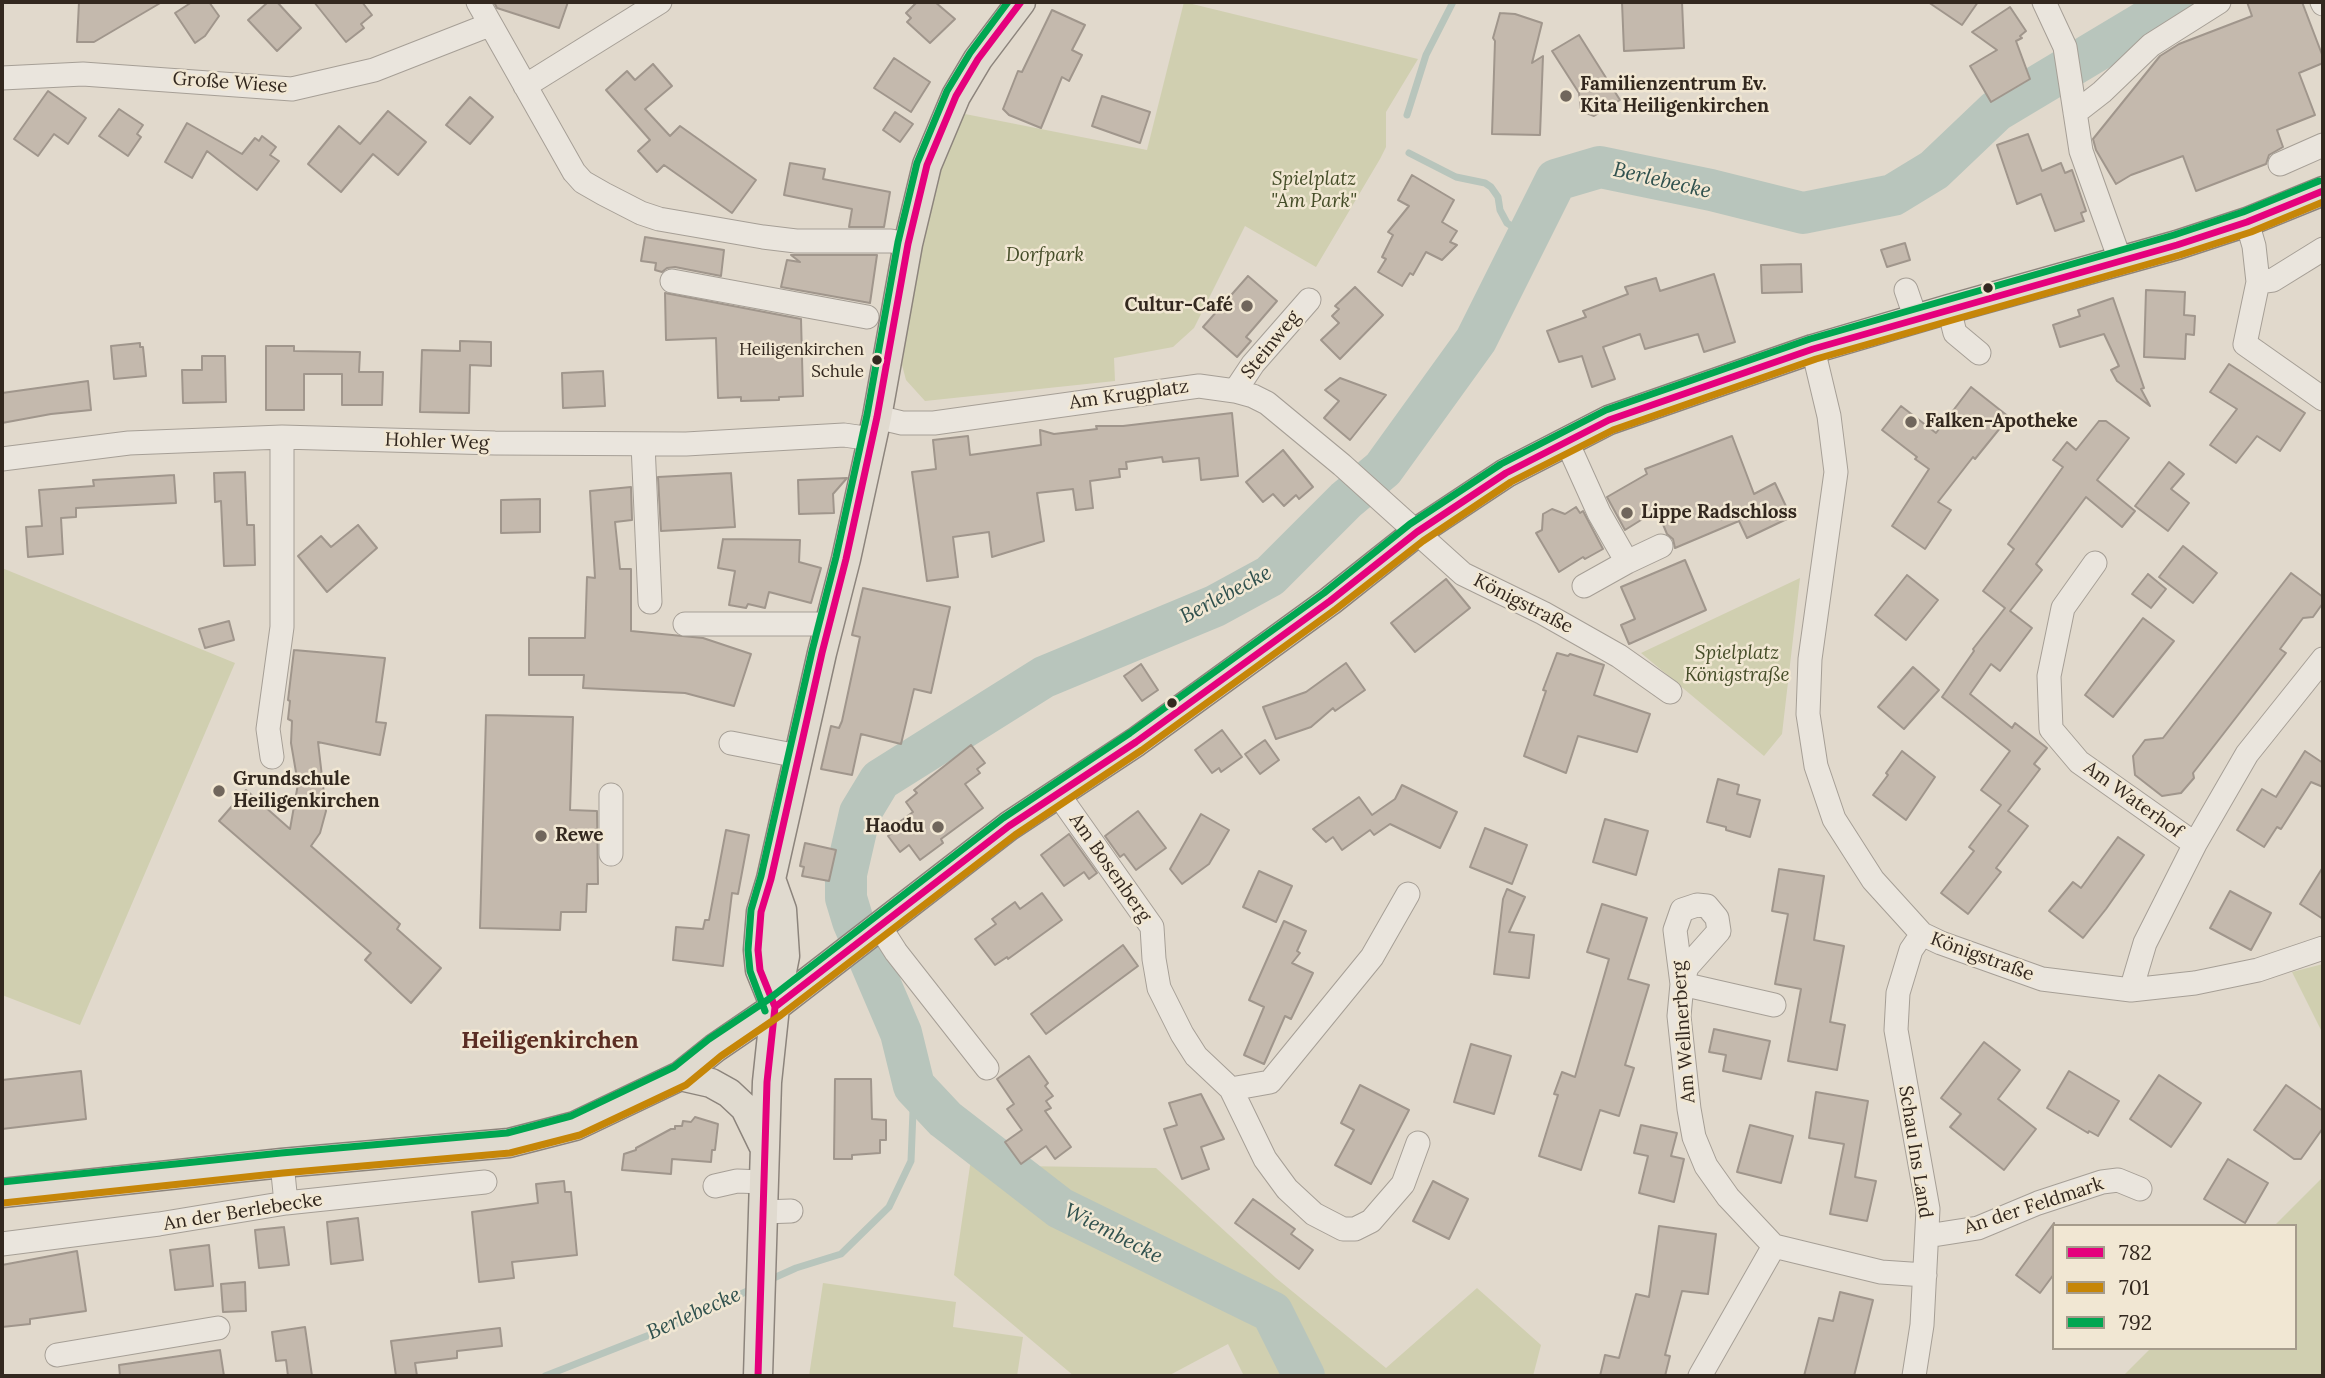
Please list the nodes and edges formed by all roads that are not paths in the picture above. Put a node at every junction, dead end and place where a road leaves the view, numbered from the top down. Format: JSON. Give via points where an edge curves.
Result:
{"nodes":[{"id":1,"x":478,"y":2,"type":"edge"},
{"id":2,"x":660,"y":2,"type":"edge"},
{"id":3,"x":1021,"y":2,"type":"edge"},
{"id":4,"x":2044,"y":2,"type":"edge"},
{"id":5,"x":2219,"y":2,"type":"edge"},
{"id":6,"x":489,"y":25,"type":"junction"},
{"id":7,"x":2,"y":78,"type":"edge"},
{"id":8,"x":525,"y":86,"type":"junction"},
{"id":9,"x":2074,"y":105,"type":"junction"},
{"id":10,"x":2323,"y":145,"type":"edge"},
{"id":11,"x":2280,"y":164,"type":"dead end"},
{"id":12,"x":2323,"y":191,"type":"edge"},
{"id":13,"x":2247,"y":222,"type":"junction"},
{"id":14,"x":908,"y":244,"type":"junction"},
{"id":15,"x":2323,"y":249,"type":"edge"},
{"id":16,"x":2120,"y":260,"type":"junction"},
{"id":17,"x":672,"y":281,"type":"dead end"},
{"id":18,"x":2258,"y":282,"type":"junction"},
{"id":19,"x":1906,"y":290,"type":"dead end"},
{"id":20,"x":1309,"y":300,"type":"dead end"},
{"id":21,"x":1948,"y":309,"type":"junction"},
{"id":22,"x":867,"y":317,"type":"dead end"},
{"id":23,"x":1916,"y":319,"type":"junction"},
{"id":24,"x":1813,"y":349,"type":"junction"},
{"id":25,"x":1979,"y":354,"type":"dead end"},
{"id":26,"x":1235,"y":391,"type":"junction"},
{"id":27,"x":2323,"y":399,"type":"edge"},
{"id":28,"x":875,"y":428,"type":"junction"},
{"id":29,"x":282,"y":437,"type":"junction"},
{"id":30,"x":1567,"y":442,"type":"junction"},
{"id":31,"x":643,"y":444,"type":"junction"},
{"id":32,"x":2,"y":459,"type":"edge"},
{"id":33,"x":1417,"y":532,"type":"junction"},
{"id":34,"x":1661,"y":546,"type":"dead end"},
{"id":35,"x":1627,"y":562,"type":"junction"},
{"id":36,"x":2095,"y":563,"type":"dead end"},
{"id":37,"x":1584,"y":586,"type":"dead end"},
{"id":38,"x":650,"y":602,"type":"dead end"},
{"id":39,"x":685,"y":624,"type":"dead end"},
{"id":40,"x":829,"y":629,"type":"junction"},
{"id":41,"x":2323,"y":659,"type":"edge"},
{"id":42,"x":1670,"y":692,"type":"dead end"},
{"id":43,"x":731,"y":743,"type":"dead end"},
{"id":44,"x":798,"y":756,"type":"junction"},
{"id":45,"x":272,"y":757,"type":"dead end"},
{"id":46,"x":1058,"y":794,"type":"junction"},
{"id":47,"x":611,"y":795,"type":"dead end"},
{"id":48,"x":2195,"y":845,"type":"junction"},
{"id":49,"x":611,"y":854,"type":"dead end"},
{"id":50,"x":1408,"y":894,"type":"dead end"},
{"id":51,"x":880,"y":927,"type":"junction"},
{"id":52,"x":1922,"y":934,"type":"junction"},
{"id":53,"x":2323,"y":948,"type":"edge"},
{"id":54,"x":1682,"y":984,"type":"junction"},
{"id":55,"x":2131,"y":990,"type":"junction"},
{"id":56,"x":1773,"y":1005,"type":"dead end"},
{"id":57,"x":775,"y":1007,"type":"junction"},
{"id":58,"x":987,"y":1068,"type":"dead end"},
{"id":59,"x":680,"y":1076,"type":"junction"},
{"id":60,"x":1231,"y":1089,"type":"junction"},
{"id":61,"x":1418,"y":1143,"type":"dead end"},
{"id":62,"x":765,"y":1148,"type":"junction"},
{"id":63,"x":282,"y":1163,"type":"junction"},
{"id":64,"x":485,"y":1182,"type":"dead end"},
{"id":65,"x":764,"y":1182,"type":"junction"},
{"id":66,"x":715,"y":1186,"type":"dead end"},
{"id":67,"x":2140,"y":1189,"type":"dead end"},
{"id":68,"x":2,"y":1193,"type":"edge"},
{"id":69,"x":286,"y":1203,"type":"junction"},
{"id":70,"x":1927,"y":1236,"type":"junction"},
{"id":71,"x":2,"y":1244,"type":"edge"},
{"id":72,"x":1774,"y":1246,"type":"junction"},
{"id":73,"x":1925,"y":1275,"type":"junction"},
{"id":74,"x":218,"y":1328,"type":"dead end"},
{"id":75,"x":57,"y":1355,"type":"dead end"},
{"id":76,"x":758,"y":1376,"type":"edge"},
{"id":77,"x":1700,"y":1376,"type":"edge"},
{"id":78,"x":1914,"y":1376,"type":"edge"}],
"edges":[{"from":1,"to":6,"type":"street"},
{"from":2,"to":8,"type":"street"},
{"from":3,"to":14,"type":"main road","via":[[956,96],[927,165]]},
{"from":4,"to":9,"type":"street","via":[[2065,47]]},
{"from":5,"to":9,"type":"street","via":[[2151,45],[2118,77]]},
{"from":6,"to":7,"type":"street","name":"Große Wiese","via":[[374,69],[292,89],[83,74]]},
{"from":6,"to":8,"type":"street"},
{"from":8,"to":14,"type":"street","via":[[583,182],[641,213],[796,241]]},
{"from":9,"to":16,"type":"street","via":[[2081,150]]},
{"from":10,"to":11,"type":"street"},
{"from":12,"to":13,"type":"main road"},
{"from":13,"to":16,"type":"main road"},
{"from":13,"to":18,"type":"street","via":[[2255,246]]},
{"from":14,"to":28,"type":"main road"},
{"from":15,"to":18,"type":"street","via":[[2273,280]]},
{"from":16,"to":21,"type":"main road"},
{"from":17,"to":22,"type":"street"},
{"from":18,"to":27,"type":"street","via":[[2245,344]]},
{"from":19,"to":23,"type":"street"},
{"from":20,"to":26,"type":"street","name":"Steinweg"},
{"from":21,"to":23,"type":"main road"},
{"from":21,"to":25,"type":"street","via":[[1955,333]]},
{"from":23,"to":24,"type":"main road"},
{"from":24,"to":30,"type":"main road","via":[[1609,421]]},
{"from":24,"to":52,"type":"street","name":"Königstraße","via":[[1836,472],[1810,659],[1808,714],[1816,766],[1833,819],[1873,880]]},
{"from":26,"to":28,"type":"street","name":"Am Krugplatz","via":[[1199,386]]},
{"from":26,"to":33,"type":"street","name":"Am Krugplatz","via":[[1267,403]]},
{"from":28,"to":31,"type":"street","name":"Hohler Weg","via":[[765,441]]},
{"from":28,"to":40,"type":"main road"},
{"from":29,"to":31,"type":"street","name":"Hohler Weg"},
{"from":29,"to":32,"type":"street","name":"Hohler Weg","via":[[129,443]]},
{"from":29,"to":45,"type":"street","via":[[282,626],[268,729]]},
{"from":30,"to":33,"type":"main road","via":[[1506,473]]},
{"from":30,"to":35,"type":"street"},
{"from":31,"to":38,"type":"street"},
{"from":33,"to":42,"type":"street","name":"Königstraße","via":[[1462,574],[1554,619]]},
{"from":33,"to":46,"type":"main road","via":[[1167,720]]},
{"from":34,"to":35,"type":"street"},
{"from":35,"to":37,"type":"street"},
{"from":36,"to":48,"type":"street","name":"Am Waterhof","via":[[2063,608],[2049,676],[2051,729],[2080,762]]},
{"from":39,"to":40,"type":"street","via":[[817,624]]},
{"from":40,"to":44,"type":"main road"},
{"from":41,"to":48,"type":"street","name":"Am Waterhof","via":[[2247,754]]},
{"from":43,"to":44,"type":"street"},
{"from":44,"to":57,"type":"main road","via":[[761,912],[760,970]]},
{"from":46,"to":51,"type":"main road","via":[[1009,826]]},
{"from":46,"to":60,"type":"street","name":"Am Bosenberg","via":[[1152,927],[1159,988],[1182,1034],[1196,1056]]},
{"from":47,"to":49,"type":"street"},
{"from":48,"to":55,"type":"street","name":"Am Waterhof","via":[[2145,943]]},
{"from":50,"to":60,"type":"street","via":[[1372,957],[1270,1082]]},
{"from":51,"to":57,"type":"main road"},
{"from":51,"to":58,"type":"street"},
{"from":52,"to":55,"type":"street","name":"Königstraße","via":[[2042,979]]},
{"from":52,"to":70,"type":"street","name":"Schau Ins Land","via":[[1911,950],[1898,993],[1895,1030],[1928,1209]]},
{"from":53,"to":55,"type":"street","name":"Königstraße","via":[[2258,970]]},
{"from":54,"to":54,"type":"street","name":"Am Wellnerberg","via":[[1675,930],[1678,917],[1689,907],[1707,906],[1717,918],[1719,931],[1687,967]]},
{"from":54,"to":56,"type":"street"},
{"from":54,"to":72,"type":"street","name":"Am Wellnerberg","via":[[1679,1016],[1694,1137],[1706,1167],[1728,1197]]},
{"from":57,"to":59,"type":"main road"},
{"from":57,"to":62,"type":"main road","via":[[766,1082]]},
{"from":59,"to":62,"type":"main road","via":[[711,1083],[729,1093],[745,1108]]},
{"from":59,"to":63,"type":"main road","via":[[575,1126],[520,1141]]},
{"from":60,"to":61,"type":"street","name":"Am Bosenberg","via":[[1265,1159],[1287,1189],[1314,1214],[1343,1229],[1371,1222],[1402,1184]]},
{"from":62,"to":65,"type":"main road"},
{"from":63,"to":68,"type":"main road"},
{"from":63,"to":69,"type":"street"},
{"from":64,"to":69,"type":"street","name":"An der Berlebecke"},
{"from":65,"to":66,"type":"street"},
{"from":65,"to":76,"type":"main road","via":[[777,1212],[762,1260]]},
{"from":67,"to":70,"type":"street","name":"An der Feldmark","via":[[2118,1181],[2102,1182],[1978,1228]]},
{"from":69,"to":71,"type":"street","name":"An der Berlebecke"},
{"from":70,"to":73,"type":"street","name":"Schau Ins Land"},
{"from":72,"to":73,"type":"street","via":[[1881,1272]]},
{"from":72,"to":77,"type":"street"},
{"from":73,"to":78,"type":"street","name":"Schau Ins Land"},
{"from":74,"to":75,"type":"street"}]}
